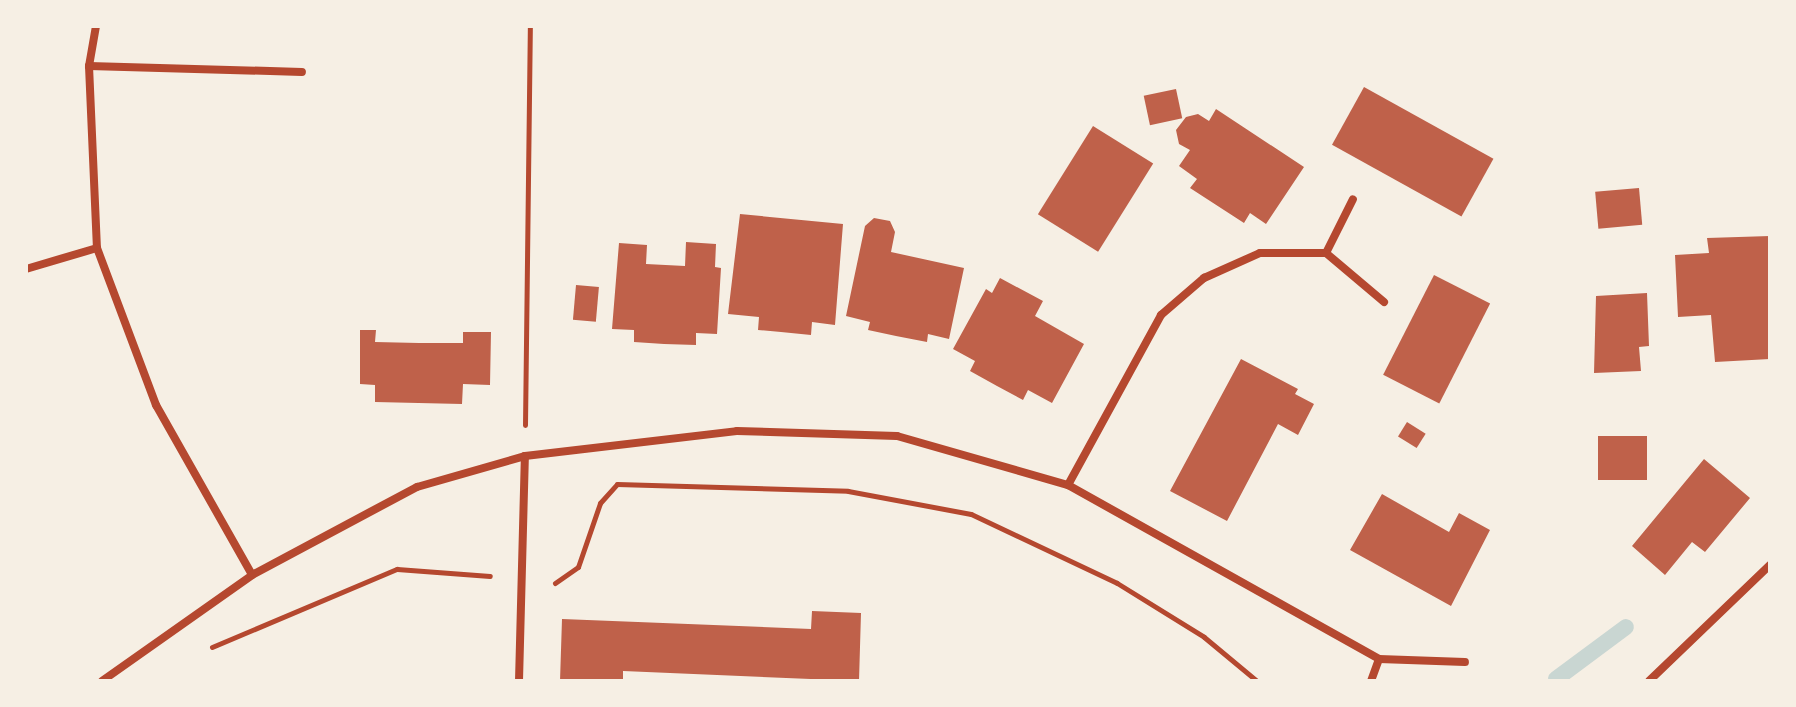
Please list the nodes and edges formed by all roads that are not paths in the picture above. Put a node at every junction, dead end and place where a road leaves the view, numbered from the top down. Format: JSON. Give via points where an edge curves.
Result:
{"nodes":[{"id":1,"x":96,"y":26,"type":"edge"},
{"id":2,"x":89,"y":66,"type":"junction"},
{"id":3,"x":302,"y":72,"type":"dead end"},
{"id":4,"x":1353,"y":199,"type":"dead end"},
{"id":5,"x":97,"y":248,"type":"junction"},
{"id":6,"x":1326,"y":253,"type":"junction"},
{"id":7,"x":26,"y":269,"type":"edge"},
{"id":8,"x":1384,"y":302,"type":"dead end"},
{"id":9,"x":525,"y":456,"type":"junction"},
{"id":10,"x":1068,"y":485,"type":"junction"},
{"id":11,"x":1770,"y":565,"type":"edge"},
{"id":12,"x":252,"y":575,"type":"junction"},
{"id":13,"x":1379,"y":659,"type":"junction"},
{"id":14,"x":1465,"y":662,"type":"dead end"},
{"id":15,"x":102,"y":681,"type":"edge"},
{"id":16,"x":519,"y":681,"type":"edge"},
{"id":17,"x":1371,"y":681,"type":"edge"},
{"id":18,"x":1649,"y":681,"type":"edge"}],
"edges":[{"from":1,"to":2,"type":"street"},
{"from":2,"to":3,"type":"street"},
{"from":2,"to":5,"type":"street"},
{"from":4,"to":6,"type":"street"},
{"from":5,"to":7,"type":"street"},
{"from":5,"to":12,"type":"street","via":[[156,405]]},
{"from":6,"to":8,"type":"street"},
{"from":6,"to":10,"type":"street","via":[[1260,253],[1204,278],[1161,315]]},
{"from":9,"to":10,"type":"street","via":[[723,432],[819,431],[897,436]]},
{"from":9,"to":12,"type":"street","via":[[417,487]]},
{"from":9,"to":16,"type":"street"},
{"from":10,"to":13,"type":"street"},
{"from":11,"to":18,"type":"street"},
{"from":12,"to":15,"type":"street"},
{"from":13,"to":14,"type":"street"},
{"from":13,"to":17,"type":"street"}]}
